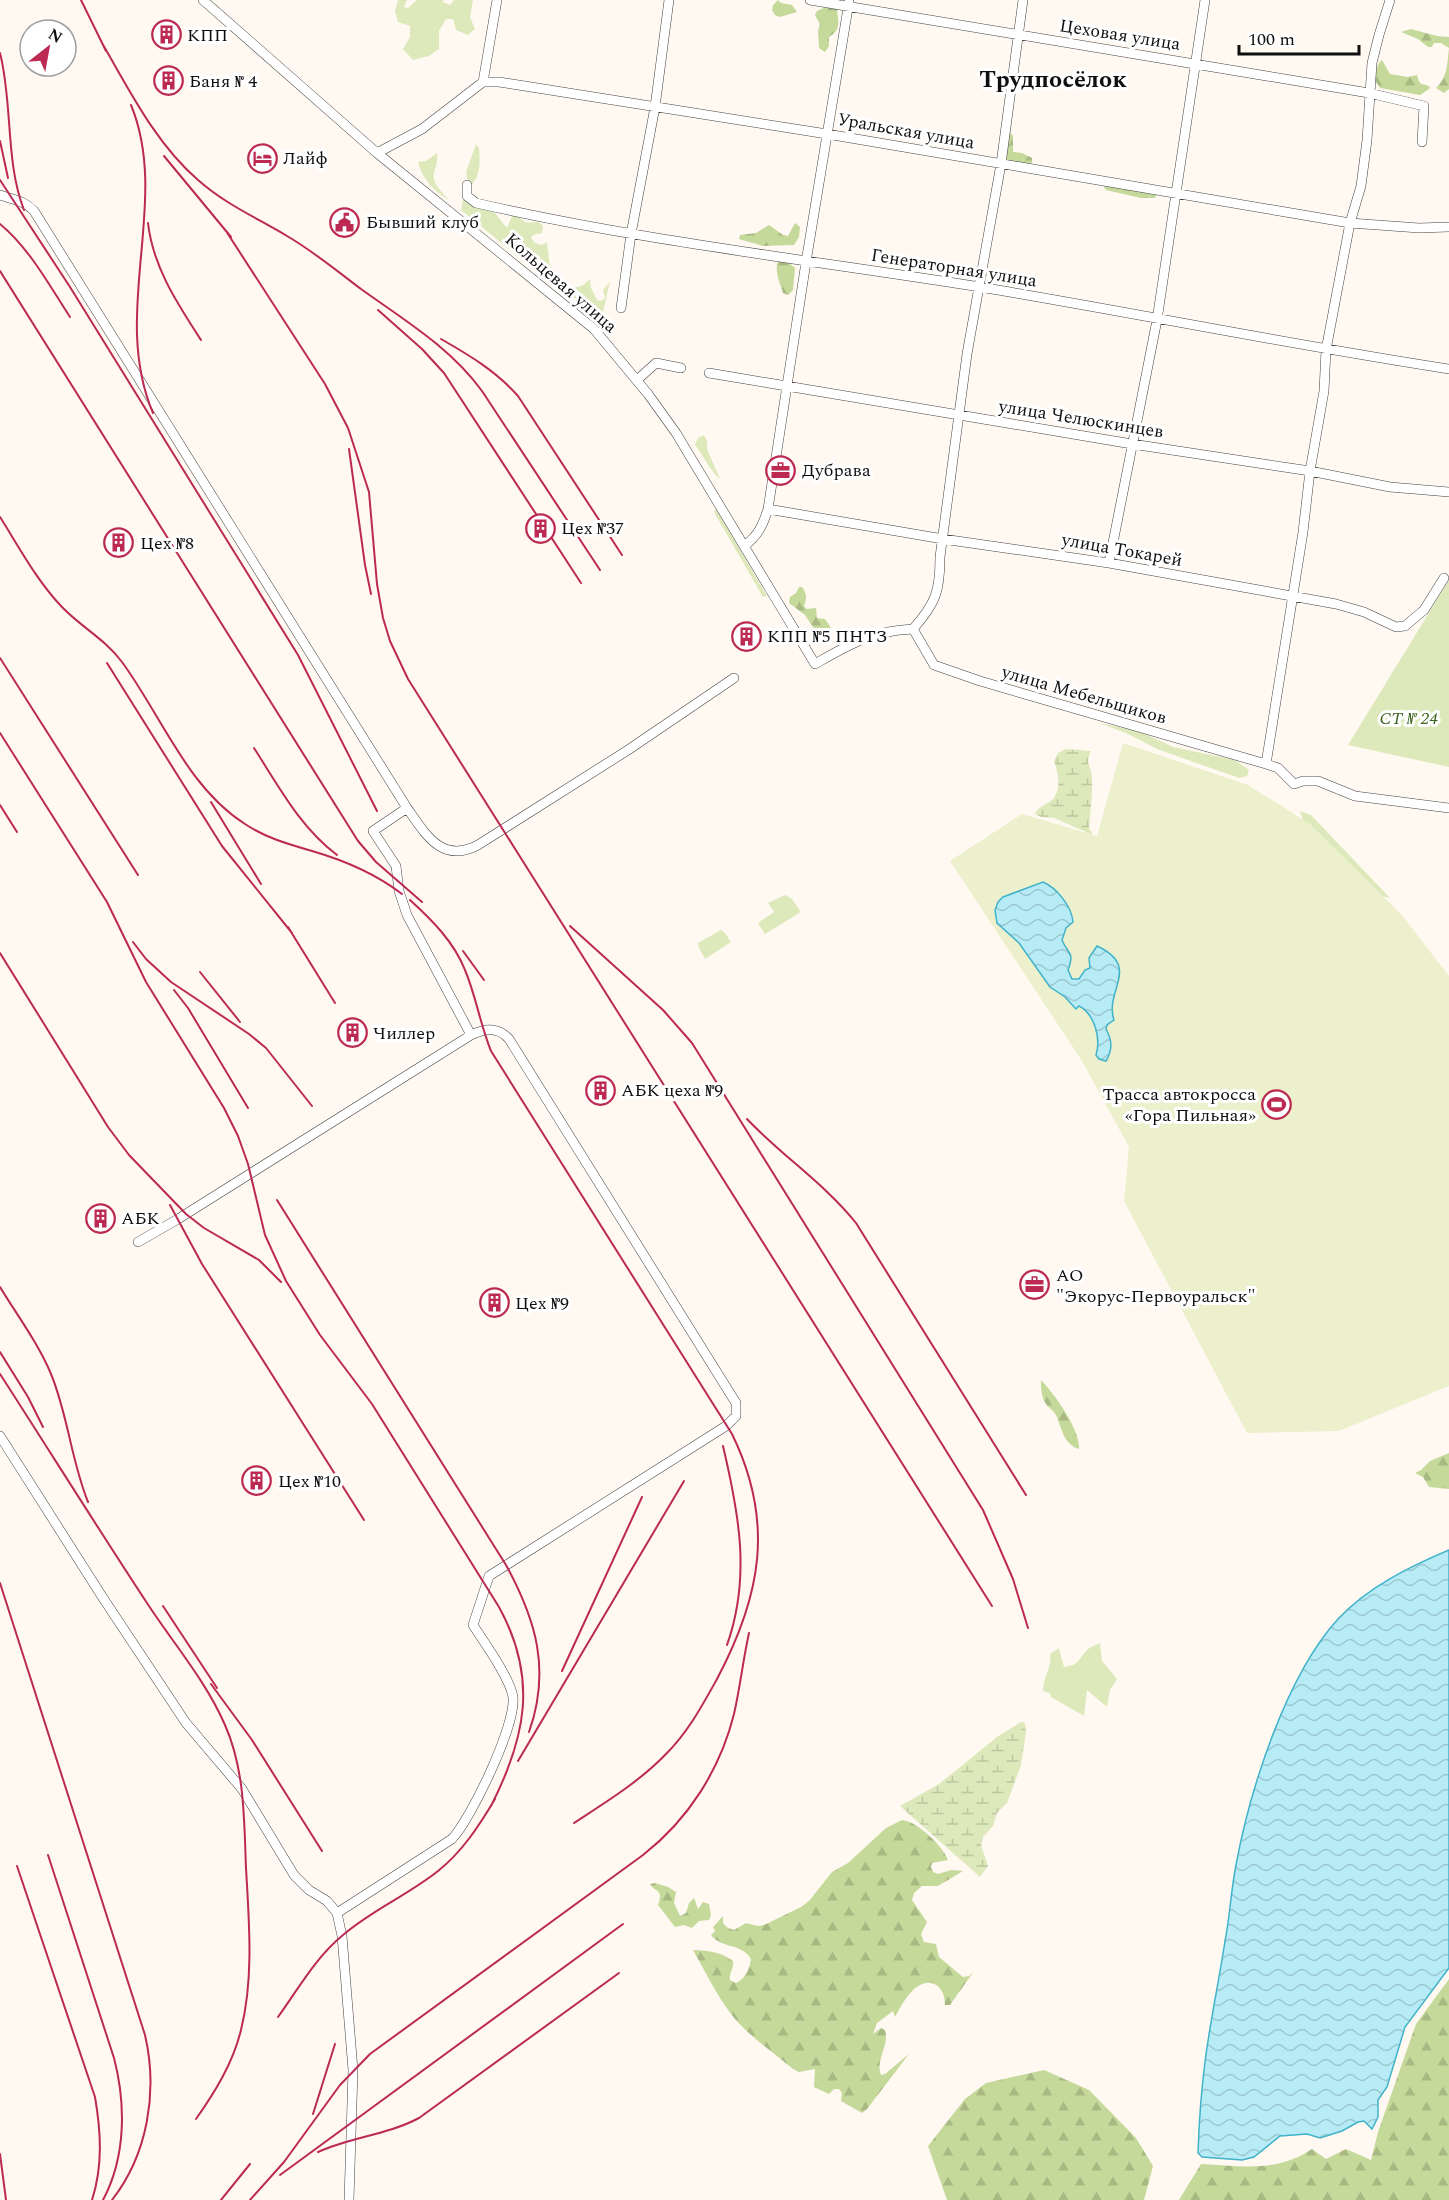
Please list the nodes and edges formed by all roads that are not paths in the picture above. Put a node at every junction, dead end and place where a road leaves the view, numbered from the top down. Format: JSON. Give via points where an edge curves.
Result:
{"nodes":[{"id":1,"x":203,"y":0,"type":"edge"},
{"id":2,"x":496,"y":0,"type":"edge"},
{"id":3,"x":669,"y":0,"type":"edge"},
{"id":4,"x":810,"y":0,"type":"edge"},
{"id":5,"x":1023,"y":0,"type":"edge"},
{"id":6,"x":1205,"y":0,"type":"edge"},
{"id":7,"x":1390,"y":0,"type":"edge"},
{"id":8,"x":849,"y":3,"type":"edge"},
{"id":9,"x":1019,"y":36,"type":"junction"},
{"id":10,"x":1196,"y":63,"type":"junction"},
{"id":11,"x":483,"y":82,"type":"junction"},
{"id":12,"x":1369,"y":93,"type":"junction"},
{"id":13,"x":655,"y":107,"type":"junction"},
{"id":14,"x":827,"y":134,"type":"junction"},
{"id":15,"x":1422,"y":142,"type":"dead end"},
{"id":16,"x":377,"y":153,"type":"junction"},
{"id":17,"x":1001,"y":164,"type":"junction"},
{"id":18,"x":467,"y":185,"type":"dead end"},
{"id":19,"x":1177,"y":194,"type":"junction"},
{"id":20,"x":0,"y":195,"type":"edge"},
{"id":21,"x":1350,"y":223,"type":"junction"},
{"id":22,"x":1449,"y":227,"type":"edge"},
{"id":23,"x":631,"y":234,"type":"junction"},
{"id":24,"x":806,"y":262,"type":"junction"},
{"id":25,"x":980,"y":287,"type":"junction"},
{"id":26,"x":621,"y":308,"type":"dead end"},
{"id":27,"x":1157,"y":320,"type":"junction"},
{"id":28,"x":1326,"y":351,"type":"junction"},
{"id":29,"x":681,"y":368,"type":"dead end"},
{"id":30,"x":1449,"y":369,"type":"edge"},
{"id":31,"x":708,"y":373,"type":"dead end"},
{"id":32,"x":637,"y":380,"type":"junction"},
{"id":33,"x":788,"y":386,"type":"junction"},
{"id":34,"x":960,"y":416,"type":"junction"},
{"id":35,"x":1132,"y":444,"type":"junction"},
{"id":36,"x":1310,"y":471,"type":"junction"},
{"id":37,"x":1449,"y":492,"type":"edge"},
{"id":38,"x":768,"y":509,"type":"junction"},
{"id":39,"x":943,"y":539,"type":"junction"},
{"id":40,"x":744,"y":546,"type":"junction"},
{"id":41,"x":1109,"y":563,"type":"junction"},
{"id":42,"x":1444,"y":578,"type":"dead end"},
{"id":43,"x":1292,"y":597,"type":"junction"},
{"id":44,"x":913,"y":629,"type":"junction"},
{"id":45,"x":734,"y":678,"type":"dead end"},
{"id":46,"x":1266,"y":764,"type":"junction"},
{"id":47,"x":407,"y":808,"type":"junction"},
{"id":48,"x":1449,"y":808,"type":"edge"},
{"id":49,"x":471,"y":1035,"type":"junction"},
{"id":50,"x":138,"y":1242,"type":"dead end"},
{"id":51,"x":0,"y":1436,"type":"edge"},
{"id":52,"x":337,"y":1913,"type":"junction"},
{"id":53,"x":349,"y":2200,"type":"edge"}],
"edges":[{"from":1,"to":16,"type":"street","name":"Кольцевая улица"},
{"from":2,"to":11,"type":"street"},
{"from":3,"to":13,"type":"street"},
{"from":4,"to":8,"type":"street","name":"Цеховая улица"},
{"from":5,"to":9,"type":"street"},
{"from":6,"to":10,"type":"street"},
{"from":7,"to":12,"type":"street","via":[[1374,54]]},
{"from":8,"to":9,"type":"street","name":"Цеховая улица"},
{"from":8,"to":14,"type":"street"},
{"from":9,"to":10,"type":"street","name":"Цеховая улица"},
{"from":9,"to":17,"type":"street"},
{"from":10,"to":12,"type":"street","name":"Цеховая улица"},
{"from":10,"to":19,"type":"street"},
{"from":11,"to":13,"type":"street","name":"Уральская улица"},
{"from":11,"to":16,"type":"street","via":[[422,129]]},
{"from":12,"to":15,"type":"street","name":"Цеховая улица","via":[[1424,106]]},
{"from":12,"to":21,"type":"street","via":[[1361,186]]},
{"from":13,"to":14,"type":"street","name":"Уральская улица"},
{"from":13,"to":23,"type":"street"},
{"from":14,"to":17,"type":"street","name":"Уральская улица"},
{"from":14,"to":24,"type":"street"},
{"from":16,"to":32,"type":"street","name":"Кольцевая улица","via":[[594,329]]},
{"from":17,"to":19,"type":"street","name":"Уральская улица"},
{"from":17,"to":25,"type":"street"},
{"from":18,"to":23,"type":"street","name":"Генераторная улица","via":[[467,196],[476,203]]},
{"from":19,"to":21,"type":"street","name":"Уральская улица"},
{"from":19,"to":27,"type":"street"},
{"from":20,"to":47,"type":"street","via":[[27,203],[33,211]]},
{"from":21,"to":22,"type":"street","name":"Уральская улица"},
{"from":21,"to":28,"type":"street"},
{"from":23,"to":24,"type":"street","name":"Генераторная улица"},
{"from":23,"to":26,"type":"street"},
{"from":24,"to":25,"type":"street","name":"Генераторная улица"},
{"from":24,"to":33,"type":"street"},
{"from":25,"to":27,"type":"street","name":"Генераторная улица"},
{"from":25,"to":34,"type":"street"},
{"from":27,"to":28,"type":"street","name":"Генераторная улица"},
{"from":27,"to":35,"type":"street"},
{"from":28,"to":30,"type":"street","name":"Генераторная улица"},
{"from":28,"to":36,"type":"street","via":[[1324,391]]},
{"from":29,"to":32,"type":"street","via":[[656,363]]},
{"from":31,"to":33,"type":"street","name":"улица Челюскинцев"},
{"from":32,"to":40,"type":"street","name":"Кольцевая улица","via":[[676,433]]},
{"from":33,"to":34,"type":"street","name":"улица Челюскинцев"},
{"from":33,"to":38,"type":"street"},
{"from":34,"to":35,"type":"street","name":"улица Челюскинцев"},
{"from":34,"to":39,"type":"street"},
{"from":35,"to":36,"type":"street","name":"улица Челюскинцев"},
{"from":35,"to":41,"type":"street"},
{"from":36,"to":37,"type":"street","name":"улица Челюскинцев","via":[[1390,487]]},
{"from":36,"to":43,"type":"street"},
{"from":38,"to":39,"type":"street","name":"улица Токарей"},
{"from":38,"to":40,"type":"street","via":[[757,536]]},
{"from":39,"to":41,"type":"street","name":"улица Токарей"},
{"from":39,"to":44,"type":"street","via":[[935,599]]},
{"from":40,"to":44,"type":"street","name":"Кольцевая улица","via":[[814,664],[867,636]]},
{"from":41,"to":43,"type":"street","name":"улица Токарей"},
{"from":42,"to":43,"type":"street","name":"улица Токарей","via":[[1424,610],[1401,627],[1336,604]]},
{"from":43,"to":46,"type":"street"},
{"from":44,"to":46,"type":"street","name":"улица Мебельщиков","via":[[934,665]]},
{"from":45,"to":47,"type":"street","via":[[467,851],[438,846]]},
{"from":46,"to":48,"type":"street","name":"улица Мебельщиков","via":[[1278,768],[1294,784],[1318,781],[1355,796]]},
{"from":47,"to":49,"type":"street","via":[[373,831],[396,866],[407,915]]},
{"from":49,"to":50,"type":"street"},
{"from":49,"to":52,"type":"street","via":[[496,1030],[509,1039],[736,1403],[737,1412],[726,1426],[489,1576],[473,1625],[506,1679],[513,1703],[510,1722],[484,1783],[452,1839]]},
{"from":51,"to":52,"type":"street","via":[[180,1713],[242,1789],[294,1875]]},
{"from":52,"to":53,"type":"street","via":[[353,2070]]}]}
